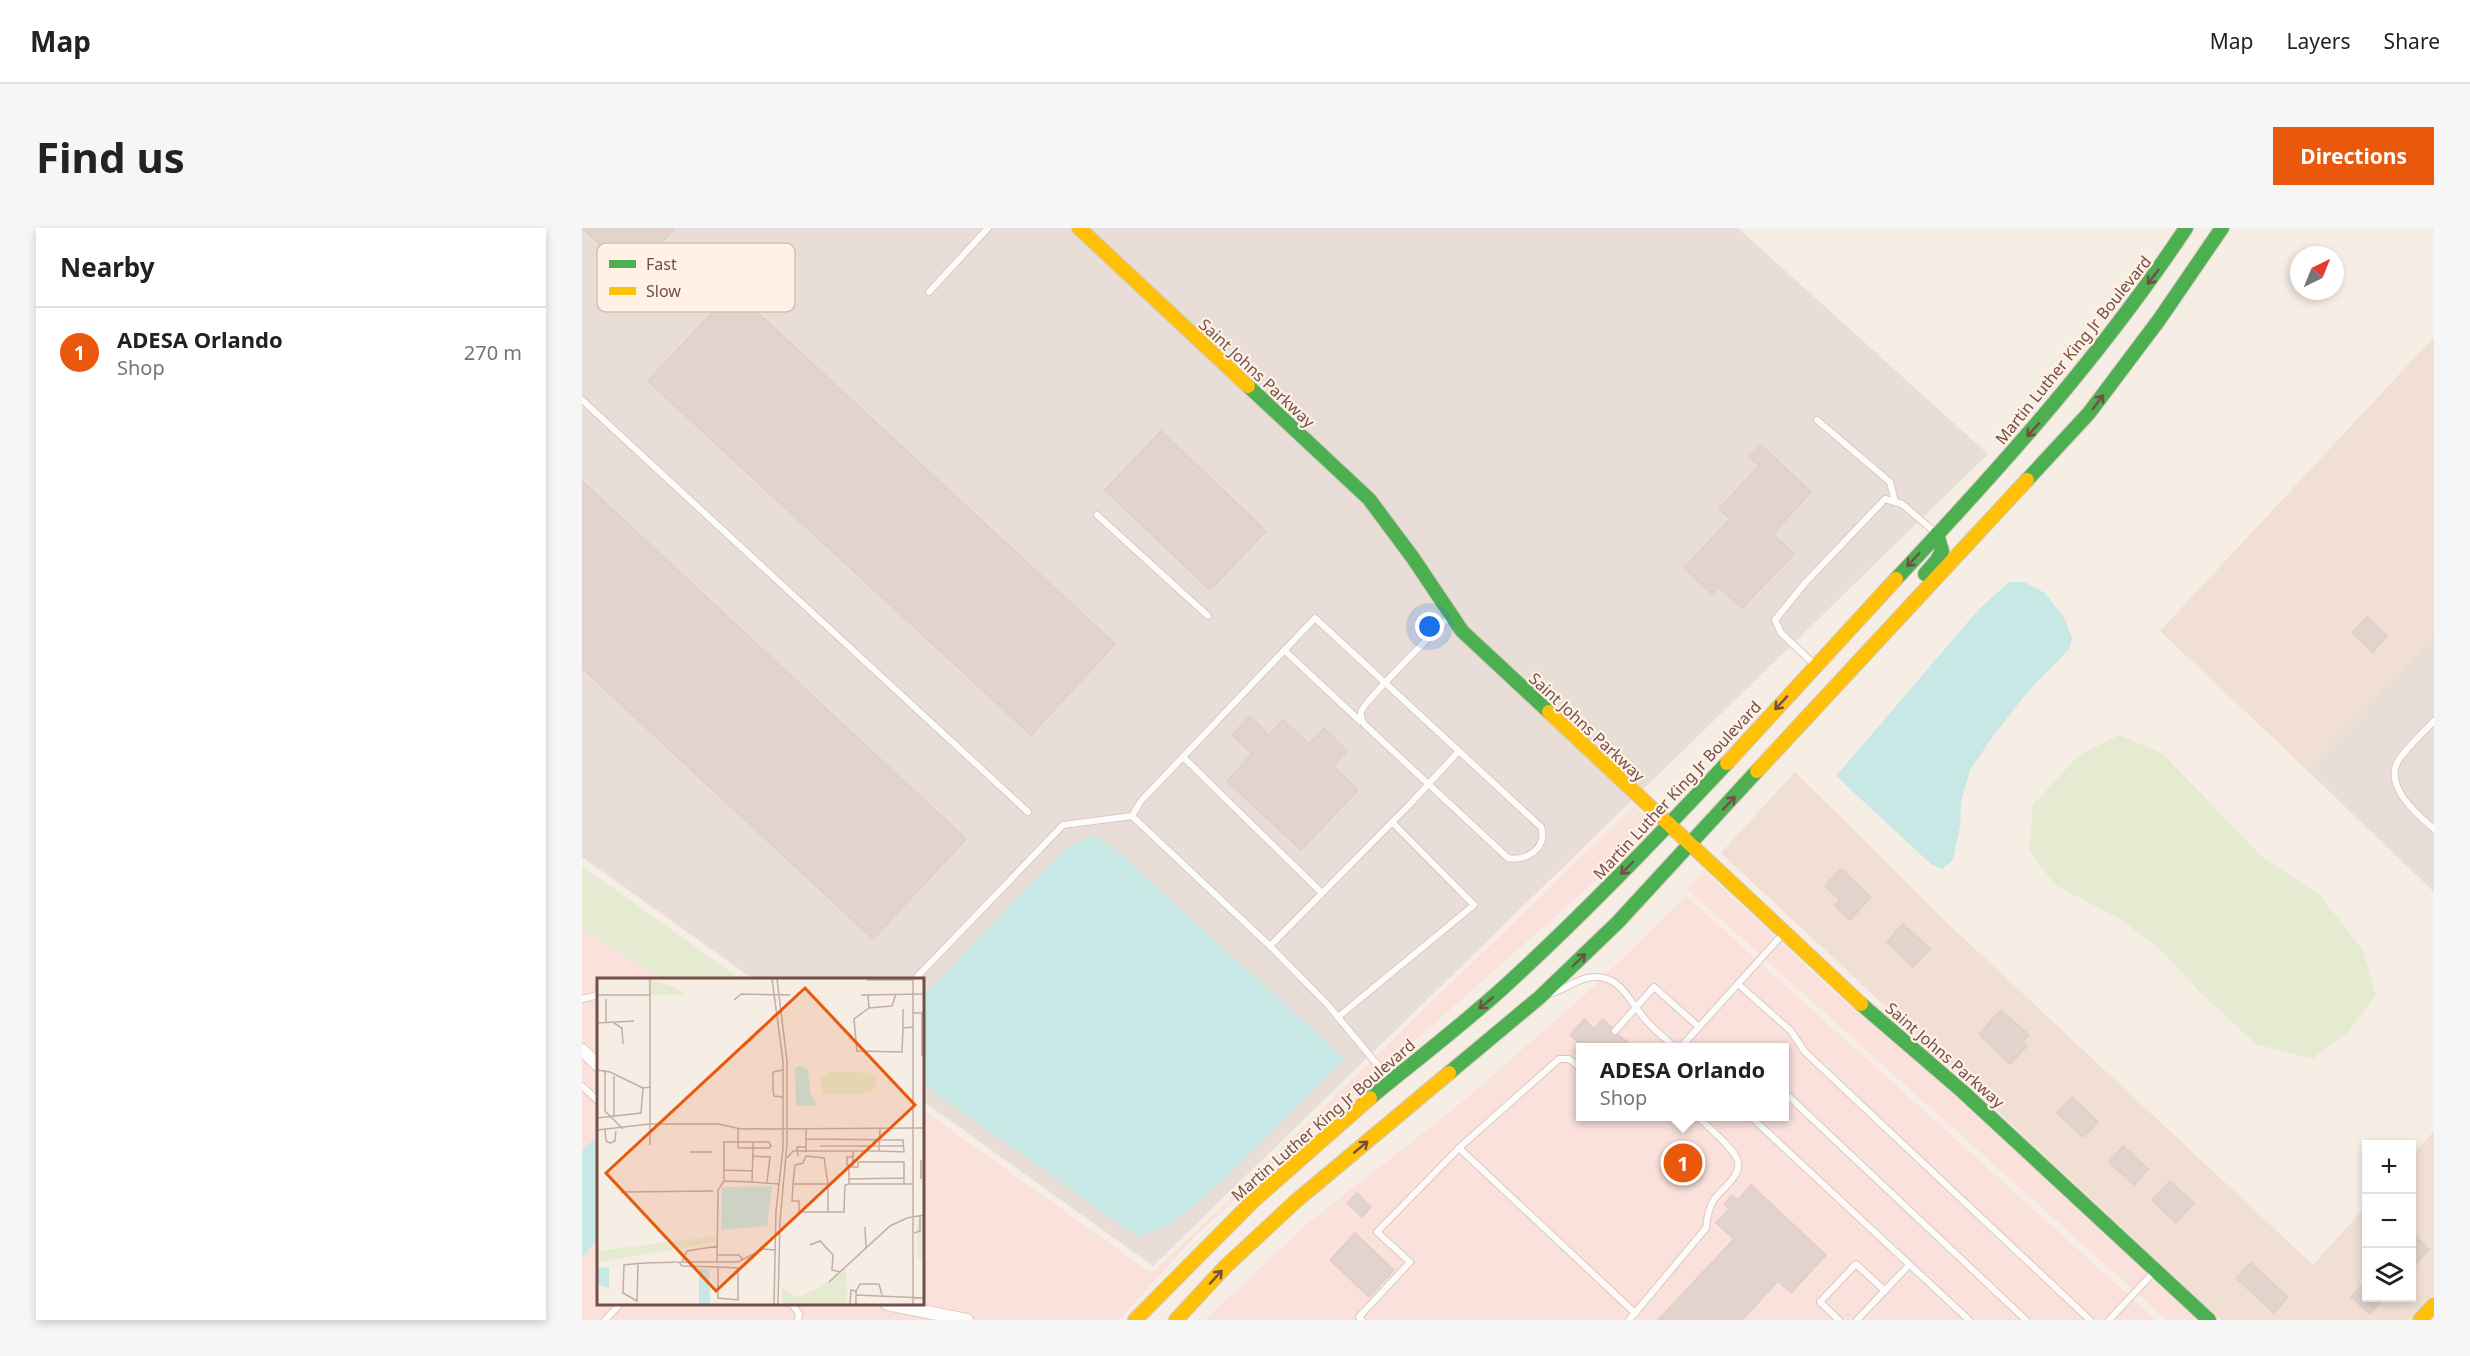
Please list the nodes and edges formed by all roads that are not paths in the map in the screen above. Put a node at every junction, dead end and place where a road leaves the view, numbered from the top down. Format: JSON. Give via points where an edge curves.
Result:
{"nodes":[{"id":1,"x":988,"y":228,"type":"edge"},
{"id":2,"x":1079,"y":228,"type":"edge"},
{"id":3,"x":2186,"y":228,"type":"edge"},
{"id":4,"x":2222,"y":228,"type":"edge"},
{"id":5,"x":929,"y":292,"type":"dead end"},
{"id":6,"x":582,"y":400,"type":"edge"},
{"id":7,"x":1817,"y":420,"type":"dead end"},
{"id":8,"x":1895,"y":502,"type":"junction"},
{"id":9,"x":1097,"y":514,"type":"dead end"},
{"id":10,"x":1937,"y":534,"type":"junction"},
{"id":11,"x":1451,"y":615,"type":"junction"},
{"id":12,"x":1208,"y":616,"type":"dead end"},
{"id":13,"x":1284,"y":650,"type":"junction"},
{"id":14,"x":1870,"y":652,"type":"junction"},
{"id":15,"x":1816,"y":666,"type":"junction"},
{"id":16,"x":1386,"y":683,"type":"junction"},
{"id":17,"x":2434,"y":721,"type":"edge"},
{"id":18,"x":1365,"y":725,"type":"junction"},
{"id":19,"x":1459,"y":751,"type":"junction"},
{"id":20,"x":1183,"y":756,"type":"junction"},
{"id":21,"x":1428,"y":784,"type":"junction"},
{"id":22,"x":1028,"y":812,"type":"dead end"},
{"id":23,"x":1132,"y":816,"type":"junction"},
{"id":24,"x":1392,"y":822,"type":"junction"},
{"id":25,"x":1668,"y":826,"type":"junction"},
{"id":26,"x":2434,"y":829,"type":"edge"},
{"id":27,"x":1690,"y":846,"type":"junction"},
{"id":28,"x":1322,"y":893,"type":"junction"},
{"id":29,"x":1784,"y":933,"type":"junction"},
{"id":30,"x":1270,"y":946,"type":"junction"},
{"id":31,"x":916,"y":978,"type":"edge"},
{"id":32,"x":1738,"y":984,"type":"junction"},
{"id":33,"x":597,"y":995,"type":"edge"},
{"id":34,"x":1540,"y":997,"type":"junction"},
{"id":35,"x":582,"y":999,"type":"edge"},
{"id":36,"x":1636,"y":1006,"type":"junction"},
{"id":37,"x":1338,"y":1017,"type":"junction"},
{"id":38,"x":1699,"y":1027,"type":"junction"},
{"id":39,"x":1615,"y":1031,"type":"dead end"},
{"id":40,"x":1673,"y":1043,"type":"edge"},
{"id":41,"x":1682,"y":1043,"type":"edge"},
{"id":42,"x":582,"y":1050,"type":"edge"},
{"id":43,"x":1576,"y":1063,"type":"edge"},
{"id":44,"x":597,"y":1064,"type":"edge"},
{"id":45,"x":1407,"y":1078,"type":"junction"},
{"id":46,"x":1440,"y":1081,"type":"junction"},
{"id":47,"x":582,"y":1086,"type":"edge"},
{"id":48,"x":1789,"y":1097,"type":"edge"},
{"id":49,"x":597,"y":1100,"type":"edge"},
{"id":50,"x":1702,"y":1121,"type":"edge"},
{"id":51,"x":1755,"y":1121,"type":"edge"},
{"id":52,"x":1460,"y":1148,"type":"junction"},
{"id":53,"x":1909,"y":1265,"type":"junction"},
{"id":54,"x":2155,"y":1270,"type":"junction"},
{"id":55,"x":1885,"y":1291,"type":"junction"},
{"id":56,"x":619,"y":1305,"type":"edge"},
{"id":57,"x":793,"y":1305,"type":"edge"},
{"id":58,"x":892,"y":1305,"type":"edge"},
{"id":59,"x":2434,"y":1305,"type":"edge"},
{"id":60,"x":1632,"y":1318,"type":"edge"},
{"id":61,"x":605,"y":1320,"type":"edge"},
{"id":62,"x":798,"y":1320,"type":"edge"},
{"id":63,"x":967,"y":1320,"type":"edge"},
{"id":64,"x":1135,"y":1320,"type":"edge"},
{"id":65,"x":1176,"y":1320,"type":"edge"},
{"id":66,"x":1362,"y":1320,"type":"edge"},
{"id":67,"x":1839,"y":1320,"type":"edge"},
{"id":68,"x":1857,"y":1320,"type":"edge"},
{"id":69,"x":1969,"y":1320,"type":"edge"},
{"id":70,"x":2026,"y":1320,"type":"edge"},
{"id":71,"x":2090,"y":1320,"type":"edge"},
{"id":72,"x":2109,"y":1320,"type":"edge"},
{"id":73,"x":2209,"y":1320,"type":"edge"},
{"id":74,"x":2420,"y":1320,"type":"edge"}],
"edges":[{"from":1,"to":5,"type":"lane"},
{"from":2,"to":11,"type":"main road","name":"Saint Johns Parkway","via":[[1369,499]]},
{"from":3,"to":10,"type":"main road","name":"Martin Luther King Jr Boulevard","one_way":true,"via":[[2165,262],[2051,408]]},
{"from":14,"to":4,"type":"main road","one_way":true,"via":[[2089,413]]},
{"from":6,"to":22,"type":"lane"},
{"from":7,"to":8,"type":"lane","via":[[1890,482]]},
{"from":8,"to":10,"type":"lane"},
{"from":8,"to":15,"type":"lane","via":[[1885,499],[1775,620],[1781,633]]},
{"from":9,"to":12,"type":"lane"},
{"from":10,"to":14,"type":"main road","via":[[1943,546],[1940,558],[1875,629]]},
{"from":10,"to":15,"type":"main road","name":"Martin Luther King Jr Boulevard","one_way":true},
{"from":11,"to":16,"type":"lane"},
{"from":11,"to":25,"type":"main road","name":"Saint Johns Parkway","via":[[1462,631]]},
{"from":13,"to":16,"type":"lane","via":[[1315,618]]},
{"from":13,"to":18,"type":"lane"},
{"from":13,"to":20,"type":"lane"},
{"from":27,"to":14,"type":"main road","one_way":true},
{"from":15,"to":25,"type":"main road","name":"Martin Luther King Jr Boulevard","one_way":true},
{"from":16,"to":18,"type":"lane","via":[[1361,710],[1360,718]]},
{"from":16,"to":19,"type":"lane"},
{"from":17,"to":26,"type":"lane","via":[[2397,762],[2394,773],[2407,806]]},
{"from":18,"to":21,"type":"lane"},
{"from":19,"to":21,"type":"lane"},
{"from":19,"to":21,"type":"lane","via":[[1541,827],[1542,842],[1528,857],[1508,858]]},
{"from":20,"to":23,"type":"lane"},
{"from":20,"to":28,"type":"lane"},
{"from":21,"to":24,"type":"lane"},
{"from":23,"to":30,"type":"lane"},
{"from":23,"to":31,"type":"lane","via":[[1063,825]]},
{"from":24,"to":28,"type":"lane"},
{"from":24,"to":37,"type":"lane","via":[[1474,904]]},
{"from":25,"to":27,"type":"main road","name":"Saint Johns Parkway"},
{"from":25,"to":45,"type":"main road","name":"Martin Luther King Jr Boulevard","one_way":true,"via":[[1575,922]]},
{"from":27,"to":29,"type":"main road","name":"Saint Johns Parkway"},
{"from":34,"to":27,"type":"main road","one_way":true},
{"from":28,"to":30,"type":"lane"},
{"from":29,"to":32,"type":"lane"},
{"from":29,"to":54,"type":"main road","name":"Saint Johns Parkway"},
{"from":30,"to":37,"type":"lane"},
{"from":32,"to":38,"type":"lane"},
{"from":32,"to":71,"type":"lane"},
{"from":33,"to":35,"type":"lane"},
{"from":34,"to":36,"type":"lane","via":[[1566,989],[1583,978],[1600,976],[1615,983]]},
{"from":34,"to":46,"type":"main road"},
{"from":36,"to":38,"type":"lane","via":[[1654,987]]},
{"from":36,"to":39,"type":"lane"},
{"from":36,"to":40,"type":"lane"},
{"from":37,"to":45,"type":"lane"},
{"from":38,"to":41,"type":"lane"},
{"from":42,"to":44,"type":"street"},
{"from":43,"to":52,"type":"lane","via":[[1559,1059]]},
{"from":45,"to":46,"type":"main road"},
{"from":45,"to":64,"type":"main road","name":"Martin Luther King Jr Boulevard","via":[[1330,1132],[1250,1202]]},
{"from":65,"to":46,"type":"main road","one_way":true,"via":[[1225,1267],[1296,1201]]},
{"from":47,"to":49,"type":"lane"},
{"from":48,"to":70,"type":"lane"},
{"from":50,"to":60,"type":"lane","via":[[1734,1154],[1737,1173],[1713,1201],[1706,1228]]},
{"from":51,"to":53,"type":"lane"},
{"from":52,"to":60,"type":"lane"},
{"from":52,"to":66,"type":"lane","via":[[1377,1232],[1410,1262],[1359,1317]]},
{"from":53,"to":55,"type":"lane"},
{"from":53,"to":69,"type":"lane"},
{"from":54,"to":72,"type":"lane"},
{"from":54,"to":73,"type":"main road","name":"Saint Johns Parkway"},
{"from":55,"to":67,"type":"lane","via":[[1856,1264],[1820,1302]]},
{"from":55,"to":68,"type":"lane"},
{"from":56,"to":61,"type":"lane"},
{"from":57,"to":62,"type":"lane"},
{"from":58,"to":63,"type":"street"},
{"from":59,"to":74,"type":"main road"}]}
